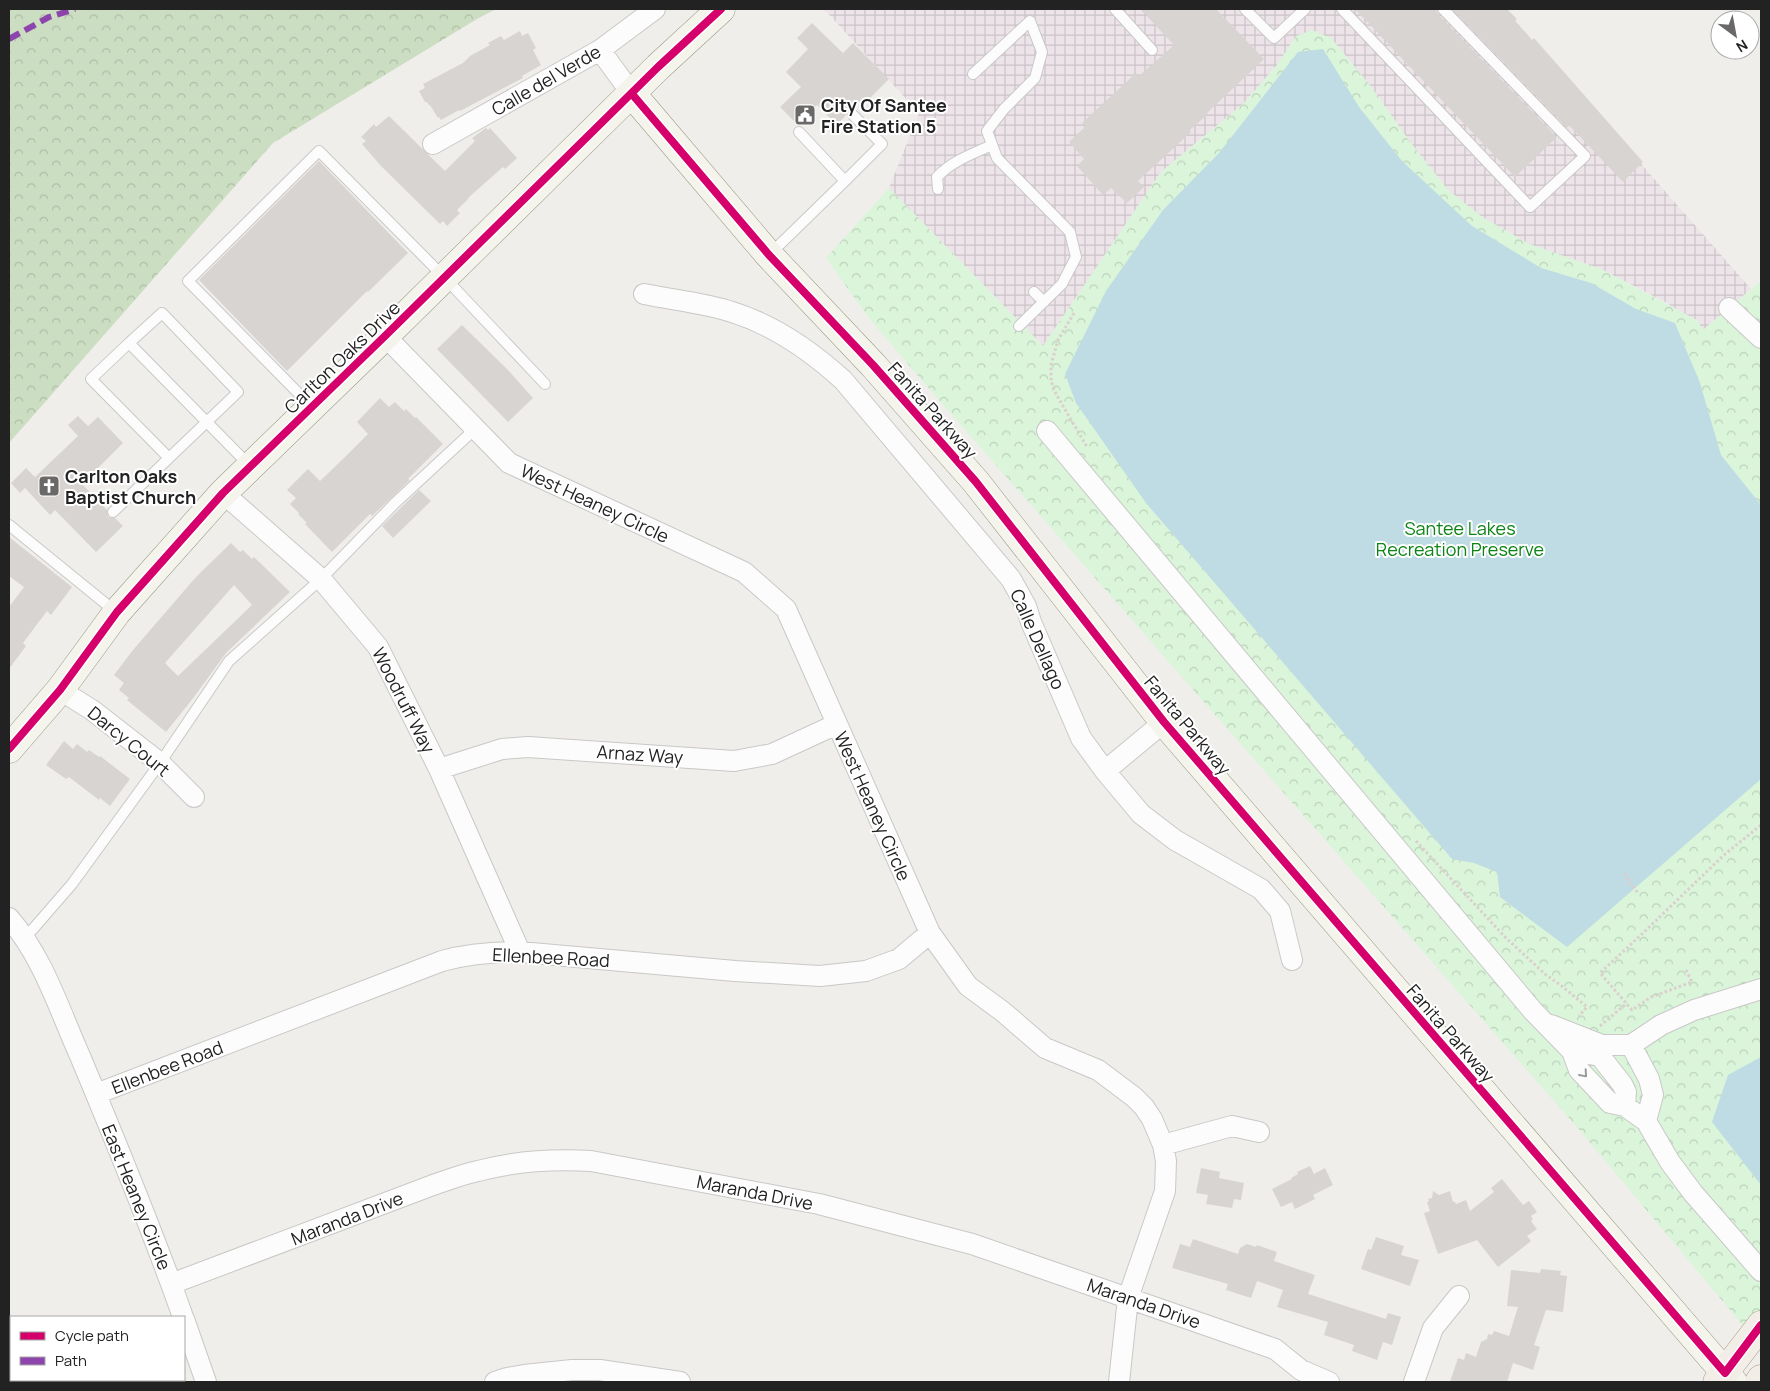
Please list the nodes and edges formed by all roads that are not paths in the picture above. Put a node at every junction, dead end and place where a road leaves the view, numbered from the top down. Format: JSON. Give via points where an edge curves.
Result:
{"nodes":[{"id":1,"x":655,"y":9,"type":"edge"},
{"id":2,"x":721,"y":9,"type":"edge"},
{"id":3,"x":1115,"y":9,"type":"edge"},
{"id":4,"x":1245,"y":9,"type":"edge"},
{"id":5,"x":1305,"y":9,"type":"edge"},
{"id":6,"x":1342,"y":9,"type":"edge"},
{"id":7,"x":1443,"y":9,"type":"edge"},
{"id":8,"x":600,"y":50,"type":"junction"},
{"id":9,"x":1152,"y":50,"type":"dead end"},
{"id":10,"x":973,"y":74,"type":"dead end"},
{"id":11,"x":632,"y":94,"type":"junction"},
{"id":12,"x":854,"y":115,"type":"dead end"},
{"id":13,"x":799,"y":132,"type":"dead end"},
{"id":14,"x":433,"y":144,"type":"dead end"},
{"id":15,"x":992,"y":145,"type":"junction"},
{"id":16,"x":845,"y":181,"type":"junction"},
{"id":17,"x":938,"y":189,"type":"dead end"},
{"id":18,"x":769,"y":255,"type":"junction"},
{"id":19,"x":445,"y":278,"type":"junction"},
{"id":20,"x":1034,"y":292,"type":"dead end"},
{"id":21,"x":644,"y":294,"type":"dead end"},
{"id":22,"x":1044,"y":302,"type":"junction"},
{"id":23,"x":1729,"y":308,"type":"dead end"},
{"id":24,"x":1019,"y":326,"type":"dead end"},
{"id":25,"x":385,"y":336,"type":"junction"},
{"id":26,"x":1761,"y":338,"type":"edge"},
{"id":27,"x":129,"y":343,"type":"junction"},
{"id":28,"x":545,"y":384,"type":"dead end"},
{"id":29,"x":312,"y":406,"type":"junction"},
{"id":30,"x":207,"y":422,"type":"junction"},
{"id":31,"x":475,"y":430,"type":"junction"},
{"id":32,"x":1047,"y":431,"type":"dead end"},
{"id":33,"x":169,"y":458,"type":"junction"},
{"id":34,"x":251,"y":466,"type":"junction"},
{"id":35,"x":223,"y":493,"type":"junction"},
{"id":36,"x":113,"y":512,"type":"dead end"},
{"id":37,"x":9,"y":525,"type":"edge"},
{"id":38,"x":321,"y":579,"type":"junction"},
{"id":39,"x":117,"y":612,"type":"junction"},
{"id":40,"x":60,"y":690,"type":"junction"},
{"id":41,"x":1164,"y":722,"type":"junction"},
{"id":42,"x":837,"y":724,"type":"junction"},
{"id":43,"x":9,"y":749,"type":"edge"},
{"id":44,"x":160,"y":763,"type":"junction"},
{"id":45,"x":439,"y":769,"type":"junction"},
{"id":46,"x":1105,"y":771,"type":"junction"},
{"id":47,"x":194,"y":797,"type":"dead end"},
{"id":48,"x":9,"y":918,"type":"edge"},
{"id":49,"x":930,"y":933,"type":"junction"},
{"id":50,"x":23,"y":937,"type":"junction"},
{"id":51,"x":520,"y":952,"type":"junction"},
{"id":52,"x":1292,"y":960,"type":"dead end"},
{"id":53,"x":1761,"y":990,"type":"edge"},
{"id":54,"x":1544,"y":1022,"type":"junction"},
{"id":55,"x":1631,"y":1045,"type":"junction"},
{"id":56,"x":96,"y":1094,"type":"junction"},
{"id":57,"x":1646,"y":1121,"type":"junction"},
{"id":58,"x":1259,"y":1132,"type":"dead end"},
{"id":59,"x":1163,"y":1146,"type":"junction"},
{"id":60,"x":1761,"y":1271,"type":"edge"},
{"id":61,"x":171,"y":1284,"type":"junction"},
{"id":62,"x":1459,"y":1296,"type":"dead end"},
{"id":63,"x":1128,"y":1298,"type":"junction"},
{"id":64,"x":182,"y":1316,"type":"edge"},
{"id":65,"x":185,"y":1324,"type":"edge"},
{"id":66,"x":1761,"y":1325,"type":"edge"},
{"id":67,"x":1725,"y":1379,"type":"edge"},
{"id":68,"x":206,"y":1382,"type":"edge"},
{"id":69,"x":495,"y":1382,"type":"edge"},
{"id":70,"x":680,"y":1382,"type":"edge"},
{"id":71,"x":1119,"y":1382,"type":"edge"},
{"id":72,"x":1329,"y":1382,"type":"edge"},
{"id":73,"x":1414,"y":1382,"type":"edge"}],
"edges":[{"from":1,"to":8,"type":"street","name":"Calle del Verde"},
{"from":2,"to":11,"type":"street","name":"Carlton Oaks Drive"},
{"from":3,"to":9,"type":"lane"},
{"from":4,"to":5,"type":"lane","via":[[1274,38]]},
{"from":6,"to":7,"type":"lane","via":[[1530,207],[1585,156]]},
{"from":8,"to":11,"type":"street"},
{"from":8,"to":14,"type":"street","name":"Calle del Verde"},
{"from":10,"to":15,"type":"lane","via":[[1030,21],[1042,52],[1035,78],[1004,109],[987,132]]},
{"from":11,"to":18,"type":"street","name":"Fanita Parkway"},
{"from":11,"to":19,"type":"street","name":"Carlton Oaks Drive"},
{"from":12,"to":16,"type":"lane","via":[[882,144]]},
{"from":13,"to":16,"type":"lane"},
{"from":15,"to":17,"type":"lane","via":[[946,168],[937,177]]},
{"from":15,"to":22,"type":"lane","via":[[997,158],[1070,232],[1076,257],[1062,284]]},
{"from":16,"to":18,"type":"lane"},
{"from":18,"to":41,"type":"street","name":"Fanita Parkway","via":[[873,365],[976,482]]},
{"from":19,"to":25,"type":"street","name":"Carlton Oaks Drive"},
{"from":19,"to":28,"type":"lane"},
{"from":19,"to":29,"type":"lane","via":[[319,151],[188,281]]},
{"from":20,"to":22,"type":"lane"},
{"from":21,"to":46,"type":"street","name":"Calle Dellago","via":[[730,311],[752,319],[794,341],[842,380],[1011,578],[1026,606],[1081,738]]},
{"from":22,"to":24,"type":"lane"},
{"from":23,"to":26,"type":"street"},
{"from":25,"to":29,"type":"street","name":"Carlton Oaks Drive"},
{"from":25,"to":31,"type":"street","name":"West Heaney Circle"},
{"from":27,"to":30,"type":"lane"},
{"from":27,"to":30,"type":"lane","via":[[162,313],[238,392]]},
{"from":27,"to":33,"type":"lane","via":[[91,379]]},
{"from":29,"to":34,"type":"street","name":"Carlton Oaks Drive"},
{"from":30,"to":33,"type":"lane"},
{"from":30,"to":34,"type":"lane"},
{"from":31,"to":38,"type":"lane","via":[[395,503]]},
{"from":31,"to":42,"type":"street","name":"West Heaney Circle","via":[[509,464],[744,572],[786,610]]},
{"from":32,"to":54,"type":"street"},
{"from":33,"to":36,"type":"lane"},
{"from":34,"to":35,"type":"street","name":"Carlton Oaks Drive"},
{"from":35,"to":38,"type":"street","name":"Woodruff Way"},
{"from":35,"to":39,"type":"street","name":"Carlton Oaks Drive"},
{"from":37,"to":39,"type":"lane"},
{"from":38,"to":44,"type":"lane","via":[[229,661]]},
{"from":38,"to":45,"type":"street","name":"Woodruff Way","via":[[378,647]]},
{"from":39,"to":40,"type":"street","name":"Carlton Oaks Drive"},
{"from":40,"to":43,"type":"street","name":"Carlton Oaks Drive"},
{"from":40,"to":44,"type":"street","name":"Darcy Court","via":[[92,710]]},
{"from":41,"to":46,"type":"street"},
{"from":41,"to":67,"type":"street","name":"Fanita Parkway"},
{"from":42,"to":45,"type":"street","name":"Arnaz Way","via":[[772,754],[734,761],[528,746],[502,749]]},
{"from":42,"to":49,"type":"street","name":"West Heaney Circle"},
{"from":44,"to":47,"type":"street","name":"Darcy Court"},
{"from":44,"to":50,"type":"lane","via":[[72,884]]},
{"from":45,"to":51,"type":"street","name":"Woodruff Way"},
{"from":46,"to":52,"type":"street","name":"Calle Dellago","via":[[1141,814],[1175,840],[1261,889],[1280,911]]},
{"from":48,"to":50,"type":"street","name":"East Heaney Circle"},
{"from":49,"to":51,"type":"street","name":"Ellenbee Road","via":[[899,959],[866,971],[820,976],[735,972]]},
{"from":49,"to":59,"type":"street","name":"West Heaney Circle","via":[[968,986],[1002,1010],[1045,1048],[1098,1070],[1134,1097],[1152,1119]]},
{"from":50,"to":56,"type":"street","name":"East Heaney Circle","via":[[45,975]]},
{"from":51,"to":56,"type":"street","name":"Ellenbee Road","via":[[463,955],[442,960]]},
{"from":53,"to":55,"type":"street","via":[[1694,1010],[1661,1025]]},
{"from":54,"to":55,"type":"street","via":[[1602,1045]]},
{"from":54,"to":57,"type":"street","one_way":true,"via":[[1572,1051],[1579,1070],[1610,1104],[1626,1106]]},
{"from":55,"to":57,"type":"street","via":[[1649,1079],[1653,1095]]},
{"from":56,"to":61,"type":"street","name":"East Heaney Circle"},
{"from":57,"to":60,"type":"street","via":[[1693,1193]]},
{"from":58,"to":59,"type":"street","via":[[1232,1126]]},
{"from":59,"to":63,"type":"street","name":"West Heaney Circle","via":[[1166,1168],[1164,1191]]},
{"from":61,"to":63,"type":"street","name":"Maranda Drive","via":[[433,1185],[478,1171],[520,1163],[568,1160],[591,1161],[819,1204],[972,1244]]},
{"from":61,"to":64,"type":"street","name":"East Heaney Circle"},
{"from":62,"to":73,"type":"street","via":[[1433,1328]]},
{"from":63,"to":71,"type":"street","name":"West Heaney Circle"},
{"from":63,"to":72,"type":"street","name":"Maranda Drive","via":[[1275,1349],[1301,1370]]},
{"from":65,"to":68,"type":"street","name":"East Heaney Circle"},
{"from":66,"to":67,"type":"main road"},
{"from":69,"to":70,"type":"street","via":[[524,1375],[600,1370]]}]}
